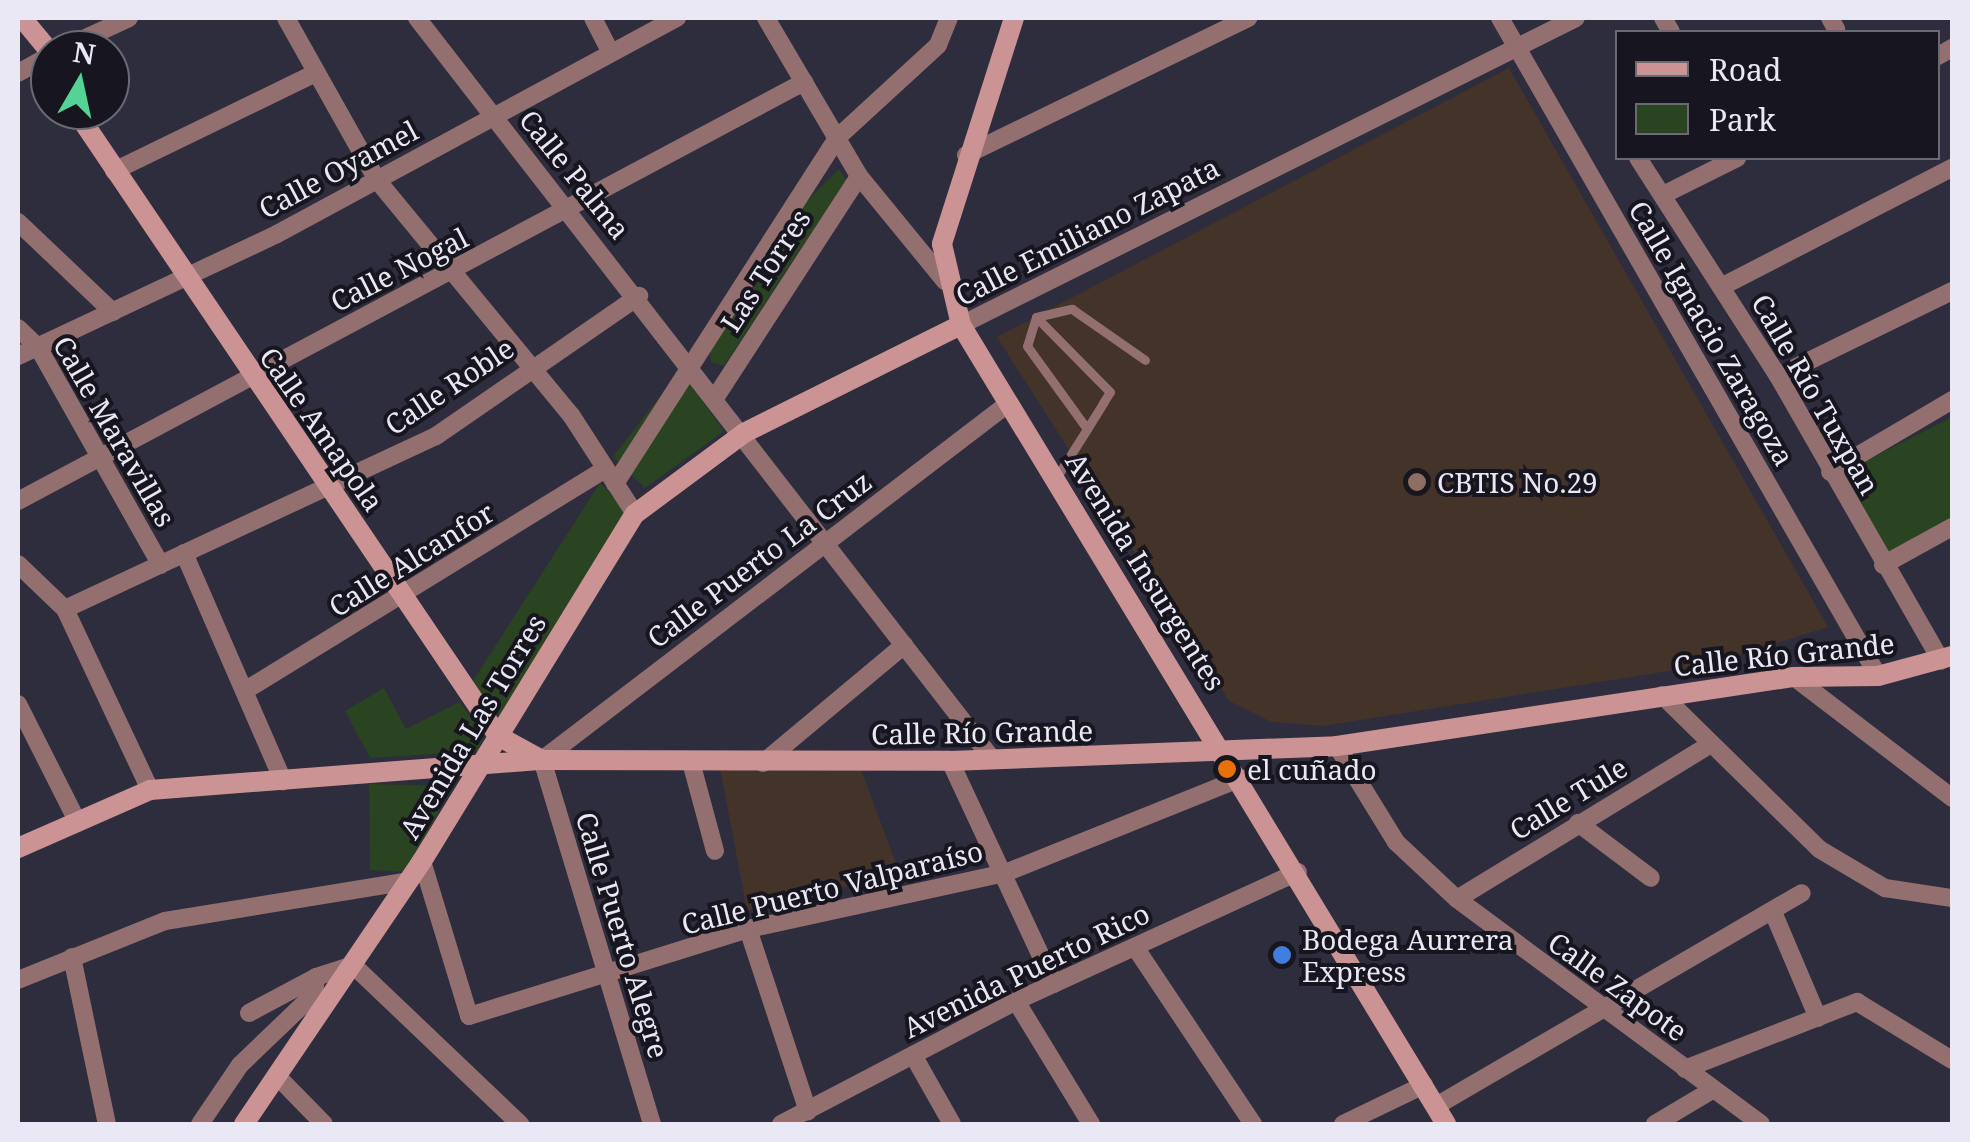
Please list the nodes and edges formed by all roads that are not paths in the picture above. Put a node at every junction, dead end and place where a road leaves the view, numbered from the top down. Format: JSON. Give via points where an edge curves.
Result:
{"nodes":[{"id":1,"x":130,"y":18,"type":"edge"},
{"id":2,"x":286,"y":18,"type":"edge"},
{"id":3,"x":417,"y":18,"type":"edge"},
{"id":4,"x":593,"y":18,"type":"edge"},
{"id":5,"x":677,"y":18,"type":"edge"},
{"id":6,"x":766,"y":18,"type":"edge"},
{"id":7,"x":949,"y":18,"type":"edge"},
{"id":8,"x":1014,"y":18,"type":"edge"},
{"id":9,"x":1248,"y":18,"type":"edge"},
{"id":10,"x":1500,"y":18,"type":"edge"},
{"id":11,"x":1576,"y":18,"type":"edge"},
{"id":12,"x":104,"y":30,"type":"edge"},
{"id":13,"x":1515,"y":47,"type":"junction"},
{"id":14,"x":612,"y":52,"type":"junction"},
{"id":15,"x":316,"y":73,"type":"junction"},
{"id":16,"x":804,"y":82,"type":"junction"},
{"id":17,"x":493,"y":116,"type":"junction"},
{"id":18,"x":88,"y":130,"type":"edge"},
{"id":19,"x":837,"y":138,"type":"junction"},
{"id":20,"x":966,"y":155,"type":"junction"},
{"id":21,"x":1639,"y":160,"type":"edge"},
{"id":22,"x":1733,"y":160,"type":"edge"},
{"id":23,"x":1952,"y":168,"type":"edge"},
{"id":24,"x":114,"y":171,"type":"junction"},
{"id":25,"x":859,"y":176,"type":"junction"},
{"id":26,"x":377,"y":180,"type":"junction"},
{"id":27,"x":1663,"y":195,"type":"junction"},
{"id":28,"x":570,"y":211,"type":"junction"},
{"id":29,"x":18,"y":222,"type":"edge"},
{"id":30,"x":456,"y":271,"type":"junction"},
{"id":31,"x":187,"y":278,"type":"junction"},
{"id":32,"x":945,"y":281,"type":"junction"},
{"id":33,"x":1720,"y":287,"type":"junction"},
{"id":34,"x":1952,"y":291,"type":"edge"},
{"id":35,"x":639,"y":296,"type":"junction"},
{"id":36,"x":113,"y":312,"type":"junction"},
{"id":37,"x":1036,"y":317,"type":"junction"},
{"id":38,"x":961,"y":325,"type":"junction"},
{"id":39,"x":18,"y":328,"type":"edge"},
{"id":40,"x":38,"y":347,"type":"junction"},
{"id":41,"x":18,"y":356,"type":"edge"},
{"id":42,"x":1145,"y":360,"type":"dead end"},
{"id":43,"x":692,"y":364,"type":"junction"},
{"id":44,"x":528,"y":366,"type":"junction"},
{"id":45,"x":1778,"y":376,"type":"junction"},
{"id":46,"x":251,"y":377,"type":"junction"},
{"id":47,"x":718,"y":395,"type":"junction"},
{"id":48,"x":1952,"y":400,"type":"edge"},
{"id":49,"x":1009,"y":402,"type":"junction"},
{"id":50,"x":1087,"y":429,"type":"junction"},
{"id":51,"x":744,"y":433,"type":"junction"},
{"id":52,"x":96,"y":456,"type":"junction"},
{"id":53,"x":1830,"y":472,"type":"junction"},
{"id":54,"x":609,"y":478,"type":"junction"},
{"id":55,"x":1056,"y":478,"type":"junction"},
{"id":56,"x":332,"y":490,"type":"junction"},
{"id":57,"x":18,"y":501,"type":"edge"},
{"id":58,"x":635,"y":514,"type":"junction"},
{"id":59,"x":1952,"y":528,"type":"edge"},
{"id":60,"x":824,"y":543,"type":"junction"},
{"id":61,"x":184,"y":553,"type":"junction"},
{"id":62,"x":162,"y":565,"type":"junction"},
{"id":63,"x":1883,"y":565,"type":"junction"},
{"id":64,"x":20,"y":568,"type":"edge"},
{"id":65,"x":405,"y":597,"type":"junction"},
{"id":66,"x":65,"y":609,"type":"junction"},
{"id":67,"x":904,"y":645,"type":"junction"},
{"id":68,"x":1947,"y":658,"type":"edge"},
{"id":69,"x":1878,"y":676,"type":"junction"},
{"id":70,"x":1794,"y":677,"type":"junction"},
{"id":71,"x":246,"y":690,"type":"junction"},
{"id":72,"x":1662,"y":695,"type":"junction"},
{"id":73,"x":18,"y":704,"type":"edge"},
{"id":74,"x":498,"y":736,"type":"junction"},
{"id":75,"x":1709,"y":745,"type":"junction"},
{"id":76,"x":1336,"y":746,"type":"junction"},
{"id":77,"x":1226,"y":754,"type":"junction"},
{"id":78,"x":542,"y":760,"type":"junction"},
{"id":79,"x":993,"y":760,"type":"junction"},
{"id":80,"x":950,"y":761,"type":"junction"},
{"id":81,"x":691,"y":762,"type":"junction"},
{"id":82,"x":763,"y":763,"type":"junction"},
{"id":83,"x":474,"y":768,"type":"junction"},
{"id":84,"x":1241,"y":778,"type":"junction"},
{"id":85,"x":283,"y":781,"type":"junction"},
{"id":86,"x":150,"y":790,"type":"junction"},
{"id":87,"x":1951,"y":794,"type":"edge"},
{"id":88,"x":78,"y":823,"type":"junction"},
{"id":89,"x":1578,"y":823,"type":"junction"},
{"id":90,"x":18,"y":848,"type":"edge"},
{"id":91,"x":715,"y":850,"type":"dead end"},
{"id":92,"x":422,"y":861,"type":"junction"},
{"id":93,"x":1298,"y":872,"type":"junction"},
{"id":94,"x":1005,"y":873,"type":"junction"},
{"id":95,"x":1650,"y":878,"type":"dead end"},
{"id":96,"x":409,"y":882,"type":"junction"},
{"id":97,"x":1802,"y":893,"type":"dead end"},
{"id":98,"x":1952,"y":898,"type":"edge"},
{"id":99,"x":1457,"y":899,"type":"junction"},
{"id":100,"x":1773,"y":912,"type":"junction"},
{"id":101,"x":748,"y":930,"type":"junction"},
{"id":102,"x":1135,"y":947,"type":"junction"},
{"id":103,"x":72,"y":957,"type":"junction"},
{"id":104,"x":353,"y":965,"type":"junction"},
{"id":105,"x":604,"y":976,"type":"junction"},
{"id":106,"x":316,"y":977,"type":"junction"},
{"id":107,"x":18,"y":980,"type":"edge"},
{"id":108,"x":1054,"y":984,"type":"junction"},
{"id":109,"x":1016,"y":1001,"type":"junction"},
{"id":110,"x":1598,"y":1008,"type":"junction"},
{"id":111,"x":249,"y":1013,"type":"dead end"},
{"id":112,"x":1818,"y":1018,"type":"junction"},
{"id":113,"x":913,"y":1055,"type":"junction"},
{"id":114,"x":1952,"y":1060,"type":"edge"},
{"id":115,"x":1685,"y":1069,"type":"junction"},
{"id":116,"x":276,"y":1076,"type":"junction"},
{"id":117,"x":1424,"y":1085,"type":"junction"},
{"id":118,"x":1712,"y":1090,"type":"junction"},
{"id":119,"x":808,"y":1111,"type":"junction"},
{"id":120,"x":1441,"y":1115,"type":"edge"},
{"id":121,"x":107,"y":1124,"type":"edge"},
{"id":122,"x":200,"y":1124,"type":"edge"},
{"id":123,"x":244,"y":1124,"type":"edge"},
{"id":124,"x":324,"y":1124,"type":"edge"},
{"id":125,"x":520,"y":1124,"type":"edge"},
{"id":126,"x":652,"y":1124,"type":"edge"},
{"id":127,"x":780,"y":1124,"type":"edge"},
{"id":128,"x":952,"y":1124,"type":"edge"},
{"id":129,"x":1091,"y":1124,"type":"edge"},
{"id":130,"x":1253,"y":1124,"type":"edge"},
{"id":131,"x":1343,"y":1124,"type":"edge"},
{"id":132,"x":1655,"y":1124,"type":"edge"},
{"id":133,"x":1761,"y":1124,"type":"edge"}],
"edges":[{"from":1,"to":12,"type":"street"},
{"from":2,"to":15,"type":"street"},
{"from":3,"to":17,"type":"street","name":"Calle Palma"},
{"from":4,"to":14,"type":"street"},
{"from":5,"to":14,"type":"street","name":"Calle Oyamel"},
{"from":6,"to":16,"type":"street"},
{"from":7,"to":19,"type":"street","via":[[920,61]]},
{"from":8,"to":20,"type":"street","name":"Avenida Insurgentes"},
{"from":9,"to":20,"type":"street"},
{"from":10,"to":13,"type":"street","name":"Calle Ignacio Zaragoza"},
{"from":11,"to":13,"type":"street","name":"Calle Emiliano Zapata"},
{"from":13,"to":38,"type":"street","name":"Calle Emiliano Zapata"},
{"from":13,"to":69,"type":"street","name":"Calle Ignacio Zaragoza"},
{"from":14,"to":17,"type":"street","name":"Calle Oyamel"},
{"from":15,"to":24,"type":"street"},
{"from":15,"to":26,"type":"street"},
{"from":16,"to":19,"type":"street"},
{"from":16,"to":28,"type":"street","name":"Calle Nogal"},
{"from":17,"to":26,"type":"street","name":"Calle Oyamel"},
{"from":17,"to":28,"type":"street","name":"Calle Palma"},
{"from":18,"to":24,"type":"street","name":"Calle Amapola"},
{"from":19,"to":25,"type":"street"},
{"from":19,"to":43,"type":"street"},
{"from":20,"to":32,"type":"street","name":"Avenida Insurgentes","via":[[942,244]]},
{"from":21,"to":27,"type":"street","name":"Calle Río Tuxpan"},
{"from":22,"to":27,"type":"street"},
{"from":23,"to":33,"type":"street"},
{"from":24,"to":31,"type":"street","name":"Calle Amapola"},
{"from":25,"to":32,"type":"street"},
{"from":25,"to":47,"type":"street","name":"Las Torres"},
{"from":26,"to":30,"type":"street"},
{"from":26,"to":31,"type":"street","name":"Calle Oyamel"},
{"from":27,"to":33,"type":"street","name":"Calle Río Tuxpan"},
{"from":28,"to":30,"type":"street","name":"Calle Nogal"},
{"from":28,"to":35,"type":"street","name":"Calle Palma"},
{"from":29,"to":36,"type":"street"},
{"from":30,"to":44,"type":"street"},
{"from":30,"to":46,"type":"street","name":"Calle Nogal"},
{"from":31,"to":36,"type":"street","name":"Calle Oyamel"},
{"from":31,"to":46,"type":"street","name":"Calle Amapola"},
{"from":32,"to":38,"type":"street","name":"Avenida Insurgentes"},
{"from":33,"to":45,"type":"street","name":"Calle Río Tuxpan"},
{"from":34,"to":45,"type":"street"},
{"from":35,"to":43,"type":"street","name":"Calle Palma"},
{"from":35,"to":44,"type":"street","name":"Calle Roble"},
{"from":36,"to":40,"type":"street","name":"Calle Oyamel"},
{"from":37,"to":42,"type":"lane","via":[[1072,309]]},
{"from":37,"to":50,"type":"lane","via":[[1026,346]]},
{"from":37,"to":50,"type":"lane","via":[[1110,392]]},
{"from":38,"to":49,"type":"street","name":"Avenida Insurgentes"},
{"from":38,"to":51,"type":"street","name":"Calle Emiliano Zapata"},
{"from":39,"to":40,"type":"street","name":"Calle Maravillas"},
{"from":40,"to":41,"type":"street","name":"Calle Oyamel"},
{"from":40,"to":52,"type":"street","name":"Calle Maravillas"},
{"from":43,"to":47,"type":"street","name":"Calle Palma"},
{"from":43,"to":54,"type":"street"},
{"from":44,"to":54,"type":"street","via":[[572,415]]},
{"from":44,"to":56,"type":"street","name":"Calle Roble","via":[[436,436]]},
{"from":45,"to":53,"type":"street","name":"Calle Río Tuxpan"},
{"from":46,"to":52,"type":"street","name":"Calle Nogal"},
{"from":46,"to":56,"type":"street","name":"Calle Amapola"},
{"from":47,"to":51,"type":"street","name":"Calle Palma"},
{"from":48,"to":53,"type":"street"},
{"from":49,"to":55,"type":"street","name":"Avenida Insurgentes"},
{"from":49,"to":60,"type":"street","name":"Calle Puerto La Cruz"},
{"from":50,"to":55,"type":"lane"},
{"from":51,"to":58,"type":"street","name":"Calle Emiliano Zapata"},
{"from":51,"to":60,"type":"street","name":"Calle Palma"},
{"from":52,"to":57,"type":"street","name":"Calle Nogal"},
{"from":52,"to":62,"type":"street","name":"Calle Maravillas"},
{"from":53,"to":63,"type":"street","name":"Calle Río Tuxpan"},
{"from":54,"to":58,"type":"street"},
{"from":54,"to":65,"type":"street","name":"Calle Alcanfor"},
{"from":55,"to":77,"type":"street","name":"Avenida Insurgentes"},
{"from":56,"to":61,"type":"street","name":"Calle Roble"},
{"from":56,"to":65,"type":"street","name":"Calle Amapola"},
{"from":58,"to":74,"type":"street","name":"Avenida Las Torres"},
{"from":59,"to":63,"type":"street"},
{"from":60,"to":67,"type":"street","name":"Calle Palma"},
{"from":60,"to":78,"type":"street","name":"Calle Puerto La Cruz"},
{"from":61,"to":62,"type":"street","name":"Calle Roble"},
{"from":61,"to":71,"type":"street","name":"Calle Maravillas"},
{"from":62,"to":66,"type":"street","name":"Calle Roble"},
{"from":63,"to":68,"type":"street","name":"Calle Río Tuxpan"},
{"from":64,"to":66,"type":"street"},
{"from":65,"to":71,"type":"street","name":"Calle Alcanfor"},
{"from":65,"to":74,"type":"street","name":"Calle Amapola"},
{"from":66,"to":86,"type":"street"},
{"from":67,"to":79,"type":"street","name":"Calle Palma"},
{"from":67,"to":82,"type":"street"},
{"from":68,"to":69,"type":"street","name":"Calle Río Grande"},
{"from":69,"to":70,"type":"street","name":"Calle Río Grande"},
{"from":70,"to":72,"type":"street","name":"Calle Río Grande"},
{"from":70,"to":87,"type":"street"},
{"from":71,"to":85,"type":"street","name":"Calle Maravillas"},
{"from":72,"to":75,"type":"street"},
{"from":72,"to":76,"type":"street","name":"Calle Río Grande"},
{"from":73,"to":88,"type":"street"},
{"from":74,"to":78,"type":"street","name":"Calle Amapola"},
{"from":74,"to":83,"type":"street","name":"Avenida Las Torres"},
{"from":75,"to":89,"type":"street","name":"Calle Tule"},
{"from":75,"to":98,"type":"street","via":[[1854,873]]},
{"from":76,"to":77,"type":"street","name":"Calle Río Grande"},
{"from":76,"to":99,"type":"street","name":"Calle Zapote","via":[[1396,842]]},
{"from":77,"to":79,"type":"street","name":"Calle Río Grande"},
{"from":77,"to":84,"type":"street","name":"Avenida Insurgentes"},
{"from":78,"to":81,"type":"street","name":"Calle Río Grande"},
{"from":78,"to":83,"type":"street","name":"Calle Río Grande"},
{"from":78,"to":105,"type":"street","name":"Calle Puerto Alegre"},
{"from":79,"to":80,"type":"street","name":"Calle Río Grande"},
{"from":80,"to":82,"type":"street","name":"Calle Río Grande"},
{"from":80,"to":94,"type":"street"},
{"from":81,"to":82,"type":"street","name":"Calle Río Grande"},
{"from":81,"to":91,"type":"street"},
{"from":83,"to":85,"type":"street","name":"Calle Río Grande"},
{"from":83,"to":92,"type":"street","name":"Avenida Las Torres"},
{"from":84,"to":93,"type":"street","name":"Avenida Insurgentes"},
{"from":84,"to":94,"type":"street","name":"Calle Puerto Valparaíso"},
{"from":85,"to":86,"type":"street","name":"Calle Río Grande"},
{"from":86,"to":88,"type":"street","name":"Calle Río Grande"},
{"from":88,"to":90,"type":"street","name":"Calle Río Grande"},
{"from":89,"to":95,"type":"street"},
{"from":89,"to":99,"type":"street","name":"Calle Tule"},
{"from":92,"to":96,"type":"street","name":"Avenida Las Torres"},
{"from":92,"to":105,"type":"street","name":"Calle Puerto Valparaíso","via":[[469,1016]]},
{"from":93,"to":102,"type":"street","name":"Avenida Puerto Rico"},
{"from":93,"to":117,"type":"street","name":"Avenida Insurgentes"},
{"from":94,"to":101,"type":"street","name":"Calle Puerto Valparaíso"},
{"from":94,"to":108,"type":"street"},
{"from":96,"to":103,"type":"street","via":[[165,921]]},
{"from":96,"to":104,"type":"street","name":"Avenida Las Torres"},
{"from":97,"to":100,"type":"street"},
{"from":99,"to":110,"type":"street","name":"Calle Zapote"},
{"from":100,"to":110,"type":"street"},
{"from":100,"to":112,"type":"street"},
{"from":101,"to":105,"type":"street","name":"Calle Puerto Valparaíso"},
{"from":101,"to":119,"type":"street"},
{"from":102,"to":108,"type":"street","name":"Avenida Puerto Rico"},
{"from":102,"to":130,"type":"street"},
{"from":103,"to":107,"type":"street"},
{"from":103,"to":121,"type":"street"},
{"from":104,"to":106,"type":"street"},
{"from":104,"to":116,"type":"street","name":"Avenida Las Torres"},
{"from":104,"to":125,"type":"street"},
{"from":105,"to":126,"type":"street","name":"Calle Puerto Alegre"},
{"from":106,"to":111,"type":"street"},
{"from":106,"to":122,"type":"street","via":[[314,994],[240,1065]]},
{"from":108,"to":109,"type":"street","name":"Avenida Puerto Rico"},
{"from":109,"to":113,"type":"street","name":"Avenida Puerto Rico"},
{"from":109,"to":129,"type":"street"},
{"from":110,"to":115,"type":"street","name":"Calle Zapote"},
{"from":110,"to":120,"type":"street"},
{"from":112,"to":114,"type":"street","via":[[1858,1002]]},
{"from":112,"to":115,"type":"street"},
{"from":113,"to":119,"type":"street","name":"Avenida Puerto Rico"},
{"from":113,"to":128,"type":"street"},
{"from":115,"to":118,"type":"street","name":"Calle Zapote"},
{"from":116,"to":123,"type":"street","name":"Avenida Las Torres"},
{"from":116,"to":124,"type":"street"},
{"from":117,"to":120,"type":"street","name":"Avenida Insurgentes"},
{"from":117,"to":131,"type":"street"},
{"from":118,"to":132,"type":"street"},
{"from":118,"to":133,"type":"street","name":"Calle Zapote"},
{"from":119,"to":127,"type":"street","name":"Avenida Puerto Rico"}]}
